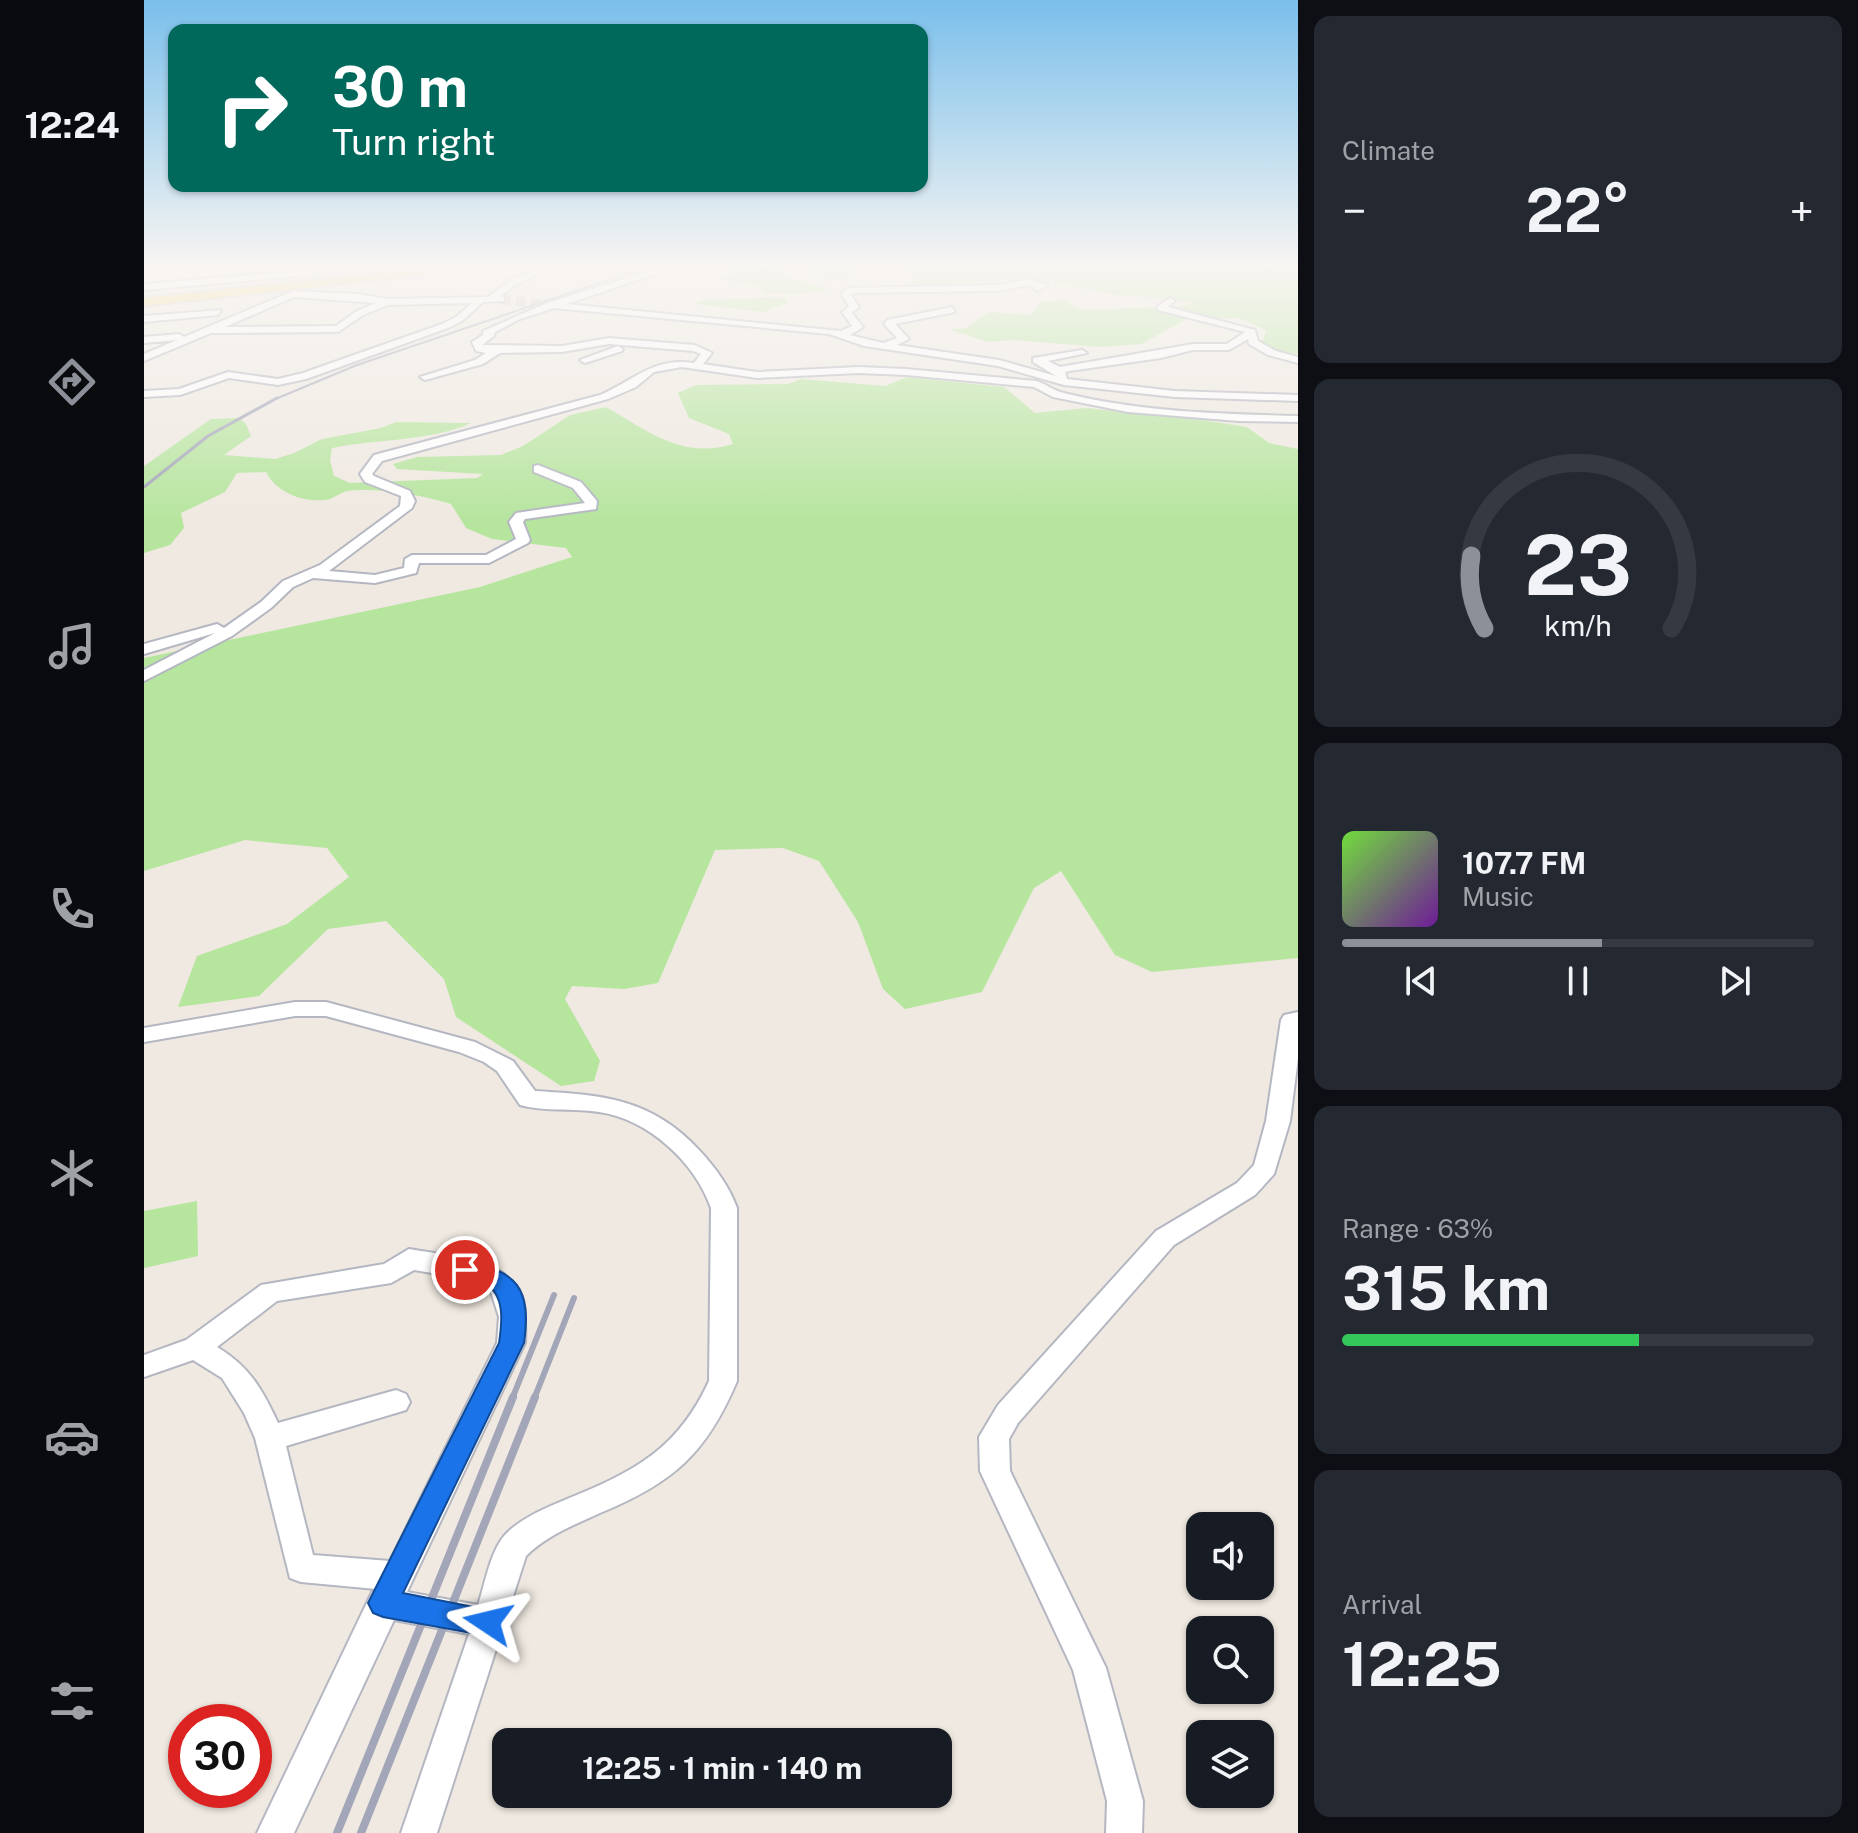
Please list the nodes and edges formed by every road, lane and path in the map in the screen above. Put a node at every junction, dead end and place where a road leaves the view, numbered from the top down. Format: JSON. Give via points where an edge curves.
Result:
{"nodes":[{"id":1,"x":374,"y":352,"type":"edge"},
{"id":2,"x":495,"y":352,"type":"edge"},
{"id":3,"x":615,"y":352,"type":"edge"},
{"id":4,"x":706,"y":352,"type":"edge"},
{"id":5,"x":921,"y":352,"type":"edge"},
{"id":6,"x":1094,"y":352,"type":"edge"},
{"id":7,"x":1175,"y":352,"type":"edge"},
{"id":8,"x":1274,"y":352,"type":"edge"},
{"id":9,"x":585,"y":360,"type":"dead end"},
{"id":10,"x":1298,"y":360,"type":"edge"},
{"id":11,"x":697,"y":365,"type":"junction"},
{"id":12,"x":1059,"y":375,"type":"junction"},
{"id":13,"x":425,"y":377,"type":"dead end"},
{"id":14,"x":1038,"y":380,"type":"junction"},
{"id":15,"x":144,"y":394,"type":"edge"},
{"id":16,"x":1298,"y":398,"type":"edge"},
{"id":17,"x":1298,"y":419,"type":"edge"},
{"id":18,"x":538,"y":469,"type":"dead end"},
{"id":19,"x":311,"y":574,"type":"junction"},
{"id":20,"x":254,"y":613,"type":"junction"},
{"id":21,"x":144,"y":649,"type":"edge"},
{"id":22,"x":144,"y":676,"type":"edge"},
{"id":23,"x":1298,"y":1019,"type":"edge"},
{"id":24,"x":144,"y":1035,"type":"edge"},
{"id":25,"x":196,"y":1348,"type":"junction"},
{"id":26,"x":144,"y":1366,"type":"edge"},
{"id":27,"x":396,"y":1402,"type":"dead end"},
{"id":28,"x":270,"y":1438,"type":"junction"},
{"id":29,"x":390,"y":1590,"type":"junction"},
{"id":30,"x":488,"y":1622,"type":"junction"},
{"id":31,"x":275,"y":1833,"type":"edge"},
{"id":32,"x":419,"y":1833,"type":"edge"},
{"id":33,"x":1124,"y":1833,"type":"edge"}],
"edges":[{"from":1,"to":15,"type":"street","via":[[278,382],[228,375],[180,392]]},
{"from":2,"to":13,"type":"street","via":[[479,362]]},
{"from":3,"to":9,"type":"street"},
{"from":4,"to":11,"type":"street"},
{"from":5,"to":14,"type":"street","via":[[999,363]]},
{"from":6,"to":12,"type":"street","via":[[1037,360]]},
{"from":7,"to":12,"type":"street","via":[[1114,355]]},
{"from":8,"to":10,"type":"street"},
{"from":11,"to":14,"type":"street","via":[[757,375],[875,370]]},
{"from":11,"to":19,"type":"street","via":[[651,369],[616,393],[378,458],[366,474],[406,494],[406,508]]},
{"from":12,"to":14,"type":"street"},
{"from":12,"to":16,"type":"street","via":[[1175,394]]},
{"from":14,"to":17,"type":"street","via":[[1057,395],[1092,404]]},
{"from":18,"to":19,"type":"street","via":[[577,485],[591,506],[521,516],[516,522],[523,540],[489,559],[412,559],[411,570],[382,578]]},
{"from":19,"to":20,"type":"street","via":[[288,584]]},
{"from":20,"to":21,"type":"street"},
{"from":20,"to":22,"type":"street"},
{"from":23,"to":33,"type":"street","via":[[1292,1020],[1278,1121],[1265,1168],[1246,1189],[1165,1238],[1008,1414],[994,1437],[995,1471],[1089,1668],[1125,1801]]},
{"from":24,"to":30,"type":"street","via":[[295,1009],[326,1009],[492,1057],[505,1066],[528,1099],[609,1104],[638,1113],[675,1137],[718,1188],[724,1208],[723,1381],[700,1431],[680,1453],[625,1490],[527,1533],[513,1548]]},
{"from":25,"to":26,"type":"street"},
{"from":25,"to":28,"type":"street","via":[[232,1370]]},
{"from":25,"to":29,"type":"street","via":[[270,1292],[391,1273],[409,1259],[493,1276],[511,1296],[511,1343]]},
{"from":27,"to":28,"type":"street"},
{"from":28,"to":29,"type":"street","via":[[301,1568]]},
{"from":29,"to":30,"type":"street"},
{"from":29,"to":31,"type":"street"},
{"from":30,"to":32,"type":"street"}]}
